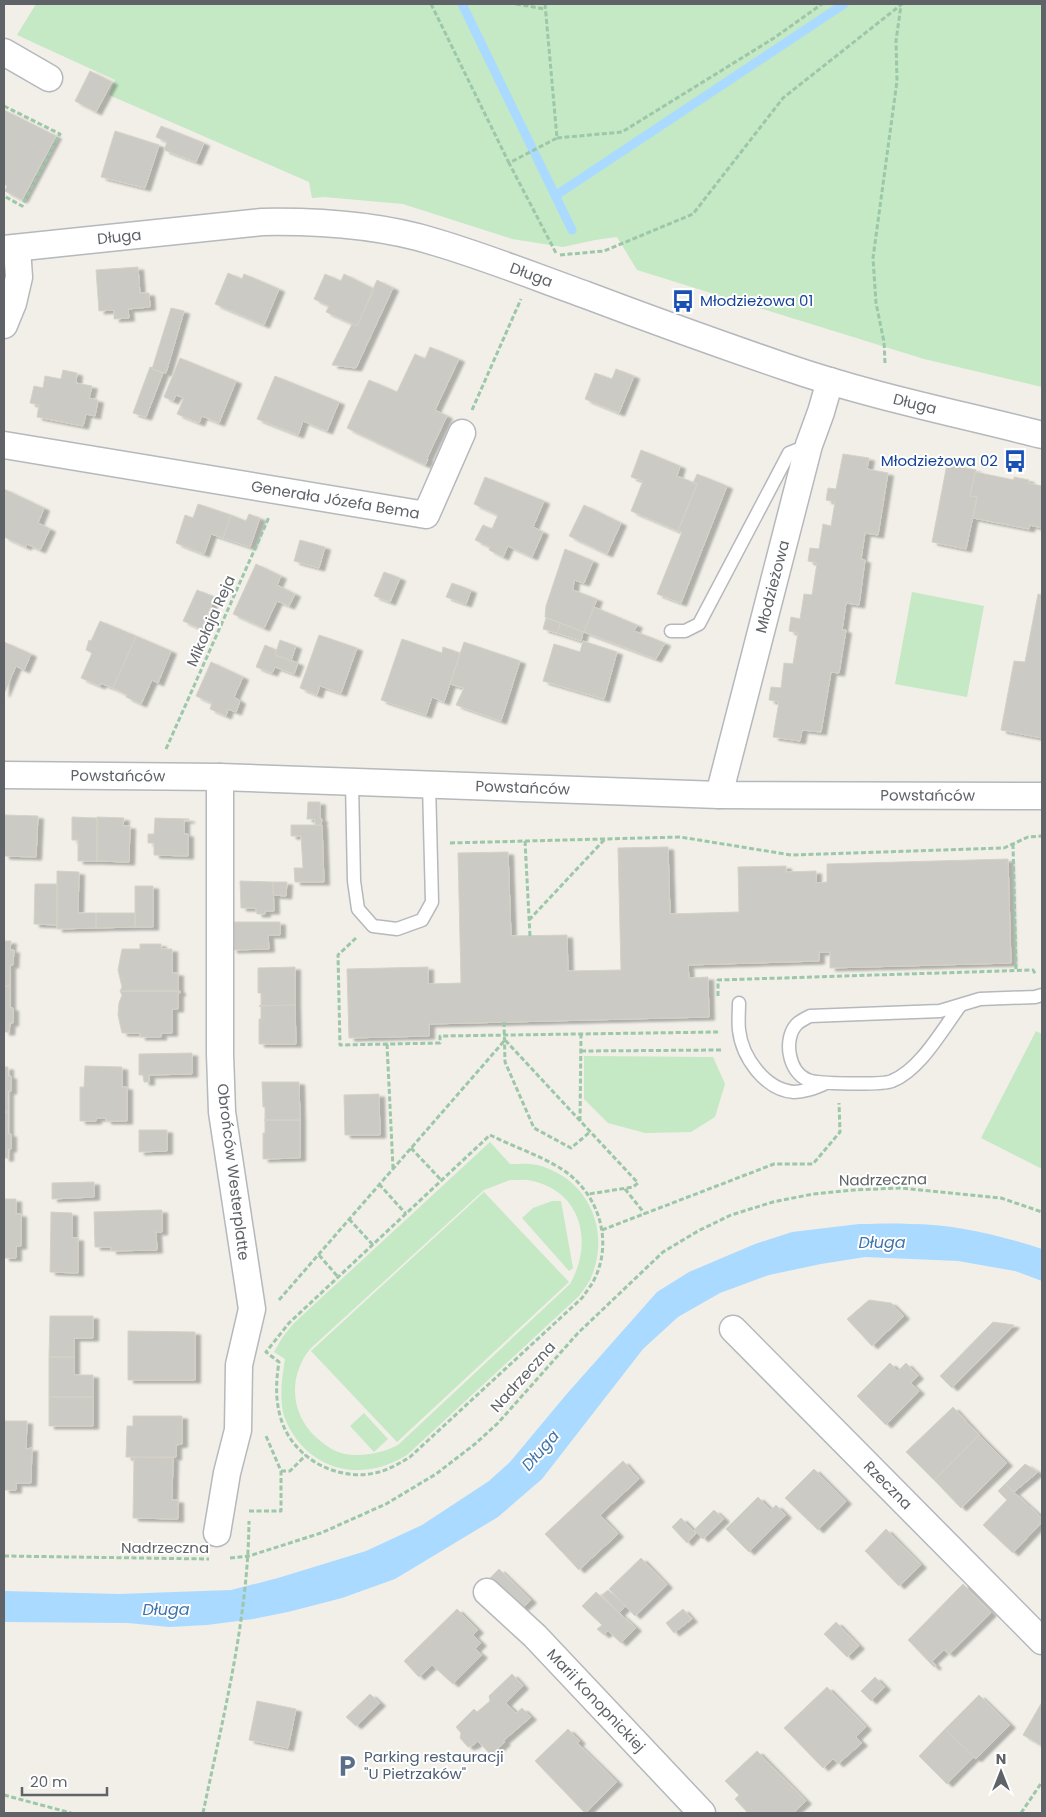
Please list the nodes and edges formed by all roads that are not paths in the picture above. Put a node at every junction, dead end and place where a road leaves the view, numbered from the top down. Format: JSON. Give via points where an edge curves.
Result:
{"nodes":[{"id":1,"x":4,"y":52,"type":"edge"},
{"id":2,"x":49,"y":78,"type":"dead end"},
{"id":3,"x":10,"y":249,"type":"edge"},
{"id":4,"x":4,"y":325,"type":"edge"},
{"id":5,"x":830,"y":381,"type":"junction"},
{"id":6,"x":462,"y":432,"type":"road end"},
{"id":7,"x":1042,"y":435,"type":"edge"},
{"id":8,"x":4,"y":445,"type":"edge"},
{"id":9,"x":809,"y":445,"type":"junction"},
{"id":10,"x":671,"y":631,"type":"dead end"},
{"id":11,"x":4,"y":775,"type":"edge"},
{"id":12,"x":220,"y":777,"type":"junction"},
{"id":13,"x":352,"y":782,"type":"junction"},
{"id":14,"x":428,"y":784,"type":"junction"},
{"id":15,"x":720,"y":795,"type":"junction"},
{"id":16,"x":1042,"y":796,"type":"edge"},
{"id":17,"x":1042,"y":995,"type":"edge"},
{"id":18,"x":739,"y":1003,"type":"dead end"},
{"id":19,"x":960,"y":1006,"type":"junction"},
{"id":20,"x":824,"y":1084,"type":"junction"},
{"id":21,"x":733,"y":1329,"type":"dead end"},
{"id":22,"x":216,"y":1533,"type":"dead end"},
{"id":23,"x":487,"y":1592,"type":"dead end"},
{"id":24,"x":1042,"y":1641,"type":"edge"},
{"id":25,"x":702,"y":1813,"type":"edge"}],
"edges":[{"from":1,"to":2,"type":"street"},
{"from":3,"to":4,"type":"street","via":[[19,278]]},
{"from":3,"to":5,"type":"street","name":"Długa","via":[[252,222],[301,221],[350,226],[435,242]]},
{"from":5,"to":7,"type":"street","name":"Długa","via":[[878,396]]},
{"from":5,"to":9,"type":"street","name":"Młodzieżowa"},
{"from":6,"to":8,"type":"street","name":"Generała Józefa Bema","via":[[426,514]]},
{"from":9,"to":10,"type":"lane","via":[[789,453],[699,624],[685,632]]},
{"from":9,"to":15,"type":"street","name":"Młodzieżowa"},
{"from":11,"to":12,"type":"street","name":"Powstańców"},
{"from":12,"to":13,"type":"street","name":"Powstańców"},
{"from":12,"to":22,"type":"street","name":"Obrońców Westerplatte","via":[[222,1112],[252,1309],[239,1365],[238,1430]]},
{"from":13,"to":14,"type":"street","name":"Powstańców"},
{"from":13,"to":14,"type":"lane","via":[[354,881],[358,909],[373,926],[397,929],[422,920],[432,902]]},
{"from":14,"to":15,"type":"street","name":"Powstańców"},
{"from":15,"to":16,"type":"street","name":"Powstańców"},
{"from":17,"to":19,"type":"lane","via":[[980,999]]},
{"from":18,"to":20,"type":"lane","via":[[739,1031],[745,1050],[767,1082],[793,1092],[805,1092]]},
{"from":19,"to":20,"type":"lane","via":[[916,1066],[890,1082]]},
{"from":19,"to":20,"type":"lane","via":[[940,1011],[810,1016],[797,1024],[790,1038],[789,1053],[795,1069],[806,1080]]},
{"from":21,"to":24,"type":"street","name":"Rzeczna"},
{"from":23,"to":25,"type":"street","name":"Marii Konopnickiej","via":[[535,1636]]}]}
